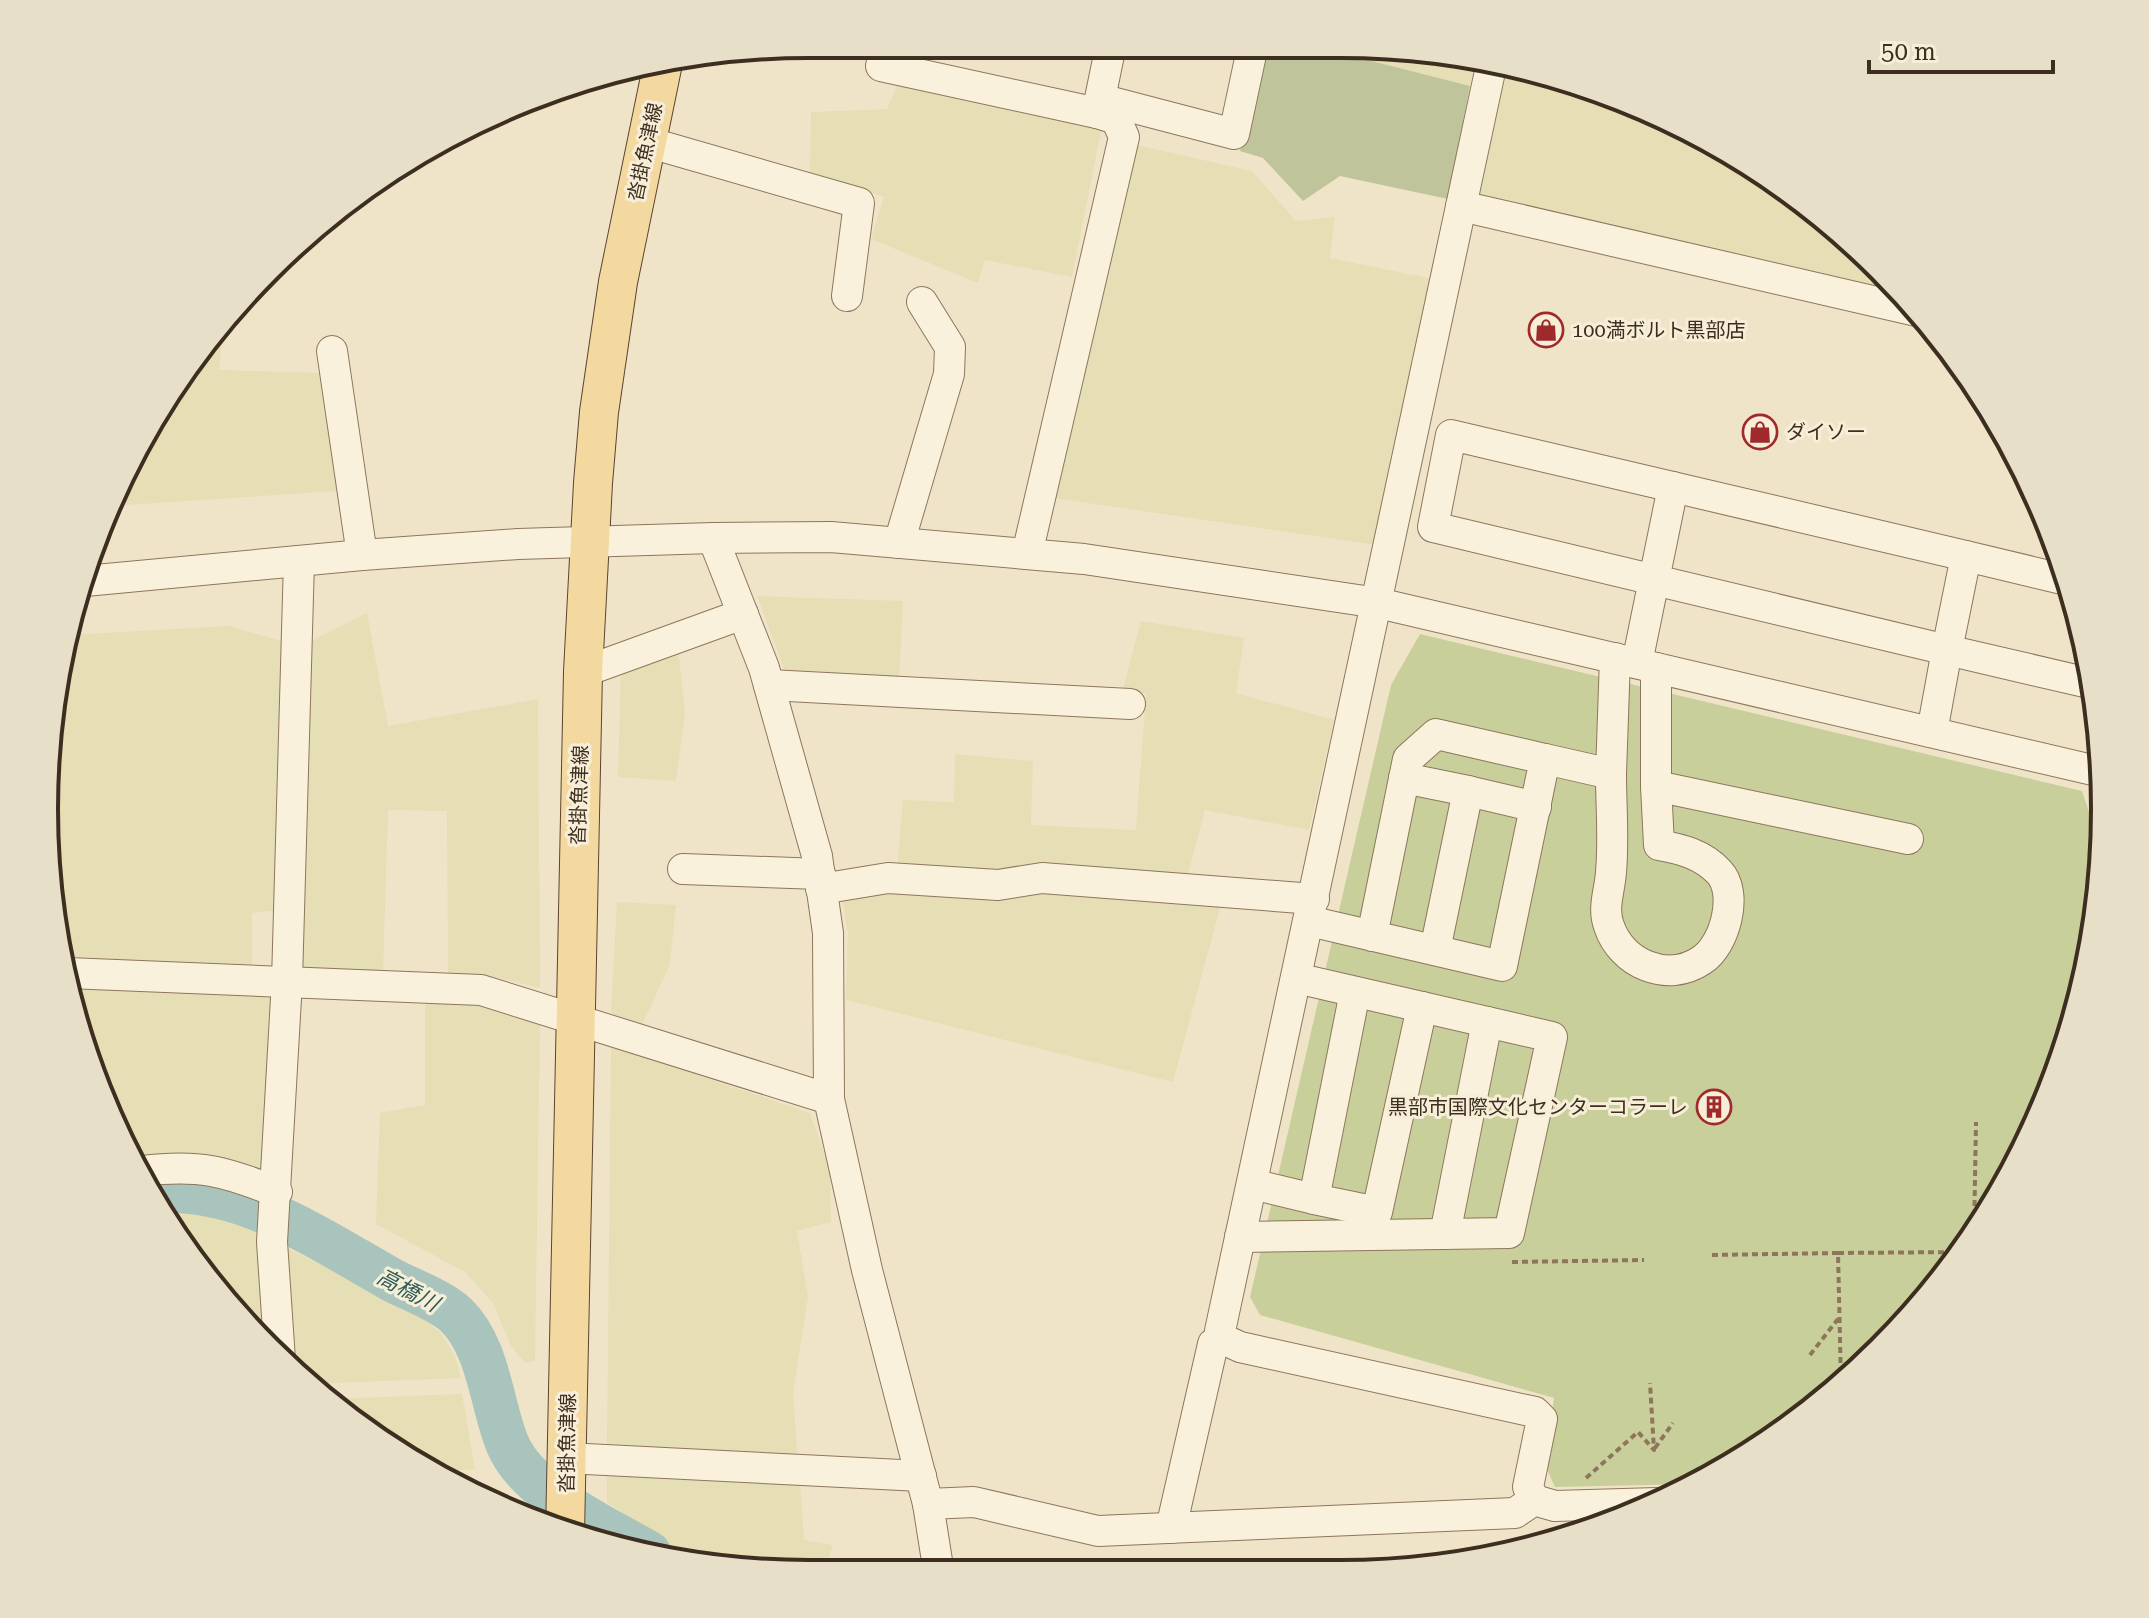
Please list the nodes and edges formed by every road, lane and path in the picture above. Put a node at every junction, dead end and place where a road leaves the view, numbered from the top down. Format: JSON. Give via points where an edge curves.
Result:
{"nodes":[{"id":1,"x":883,"y":58,"type":"edge"},
{"id":2,"x":1108,"y":58,"type":"edge"},
{"id":3,"x":1250,"y":58,"type":"edge"},
{"id":4,"x":661,"y":72,"type":"edge"},
{"id":5,"x":1490,"y":73,"type":"edge"},
{"id":6,"x":1099,"y":106,"type":"junction"},
{"id":7,"x":647,"y":142,"type":"junction"},
{"id":8,"x":1461,"y":206,"type":"junction"},
{"id":9,"x":847,"y":296,"type":"dead end"},
{"id":10,"x":922,"y":302,"type":"dead end"},
{"id":11,"x":1898,"y":307,"type":"edge"},
{"id":12,"x":332,"y":351,"type":"dead end"},
{"id":13,"x":1673,"y":487,"type":"junction"},
{"id":14,"x":713,"y":538,"type":"junction"},
{"id":15,"x":591,"y":542,"type":"junction"},
{"id":16,"x":899,"y":543,"type":"junction"},
{"id":17,"x":1027,"y":554,"type":"junction"},
{"id":18,"x":362,"y":555,"type":"junction"},
{"id":19,"x":1966,"y":556,"type":"junction"},
{"id":20,"x":299,"y":561,"type":"junction"},
{"id":21,"x":2054,"y":577,"type":"edge"},
{"id":22,"x":94,"y":580,"type":"edge"},
{"id":23,"x":1654,"y":581,"type":"junction"},
{"id":24,"x":1378,"y":603,"type":"junction"},
{"id":25,"x":743,"y":614,"type":"junction"},
{"id":26,"x":1947,"y":650,"type":"junction"},
{"id":27,"x":1636,"y":663,"type":"junction"},
{"id":28,"x":583,"y":672,"type":"junction"},
{"id":29,"x":2080,"y":681,"type":"edge"},
{"id":30,"x":769,"y":685,"type":"junction"},
{"id":31,"x":1130,"y":704,"type":"dead end"},
{"id":32,"x":1932,"y":732,"type":"junction"},
{"id":33,"x":1545,"y":759,"type":"junction"},
{"id":34,"x":2089,"y":769,"type":"edge"},
{"id":35,"x":1611,"y":774,"type":"junction"},
{"id":36,"x":1404,"y":778,"type":"junction"},
{"id":37,"x":1656,"y":786,"type":"junction"},
{"id":38,"x":1468,"y":791,"type":"junction"},
{"id":39,"x":1536,"y":807,"type":"junction"},
{"id":40,"x":1908,"y":839,"type":"dead end"},
{"id":41,"x":683,"y":869,"type":"dead end"},
{"id":42,"x":820,"y":881,"type":"junction"},
{"id":43,"x":1311,"y":910,"type":"junction"},
{"id":44,"x":1372,"y":936,"type":"junction"},
{"id":45,"x":1435,"y":950,"type":"junction"},
{"id":46,"x":76,"y":973,"type":"edge"},
{"id":47,"x":1296,"y":978,"type":"junction"},
{"id":48,"x":287,"y":981,"type":"junction"},
{"id":49,"x":1355,"y":992,"type":"junction"},
{"id":50,"x":1422,"y":1007,"type":"junction"},
{"id":51,"x":573,"y":1017,"type":"junction"},
{"id":52,"x":1487,"y":1022,"type":"junction"},
{"id":53,"x":829,"y":1099,"type":"junction"},
{"id":54,"x":1976,"y":1122,"type":"dead end"},
{"id":55,"x":151,"y":1170,"type":"edge"},
{"id":56,"x":1252,"y":1184,"type":"junction"},
{"id":57,"x":277,"y":1192,"type":"junction"},
{"id":58,"x":1314,"y":1199,"type":"junction"},
{"id":59,"x":1974,"y":1209,"type":"edge"},
{"id":60,"x":1375,"y":1223,"type":"junction"},
{"id":61,"x":1445,"y":1234,"type":"junction"},
{"id":62,"x":1240,"y":1237,"type":"junction"},
{"id":63,"x":1946,"y":1252,"type":"edge"},
{"id":64,"x":1838,"y":1253,"type":"junction"},
{"id":65,"x":1712,"y":1255,"type":"dead end"},
{"id":66,"x":1840,"y":1317,"type":"junction"},
{"id":67,"x":1225,"y":1340,"type":"junction"},
{"id":68,"x":279,"y":1341,"type":"edge"},
{"id":69,"x":1810,"y":1355,"type":"dead end"},
{"id":70,"x":1841,"y":1369,"type":"edge"},
{"id":71,"x":1650,"y":1383,"type":"dead end"},
{"id":72,"x":1673,"y":1423,"type":"dead end"},
{"id":73,"x":1654,"y":1450,"type":"junction"},
{"id":74,"x":566,"y":1458,"type":"junction"},
{"id":75,"x":924,"y":1490,"type":"junction"},
{"id":76,"x":1545,"y":1503,"type":"junction"},
{"id":77,"x":1627,"y":1503,"type":"edge"},
{"id":78,"x":565,"y":1519,"type":"edge"},
{"id":79,"x":1171,"y":1528,"type":"junction"},
{"id":80,"x":937,"y":1560,"type":"edge"}],
"edges":[{"from":1,"to":6,"type":"street","via":[[881,66]]},
{"from":2,"to":6,"type":"street"},
{"from":3,"to":6,"type":"street","via":[[1234,134]]},
{"from":4,"to":7,"type":"main road","name":"沓掛魚津線"},
{"from":5,"to":8,"type":"street"},
{"from":6,"to":17,"type":"street","via":[[1116,119],[1124,137]]},
{"from":7,"to":9,"type":"street","via":[[859,203]]},
{"from":7,"to":15,"type":"main road","name":"沓掛魚津線","via":[[618,282],[599,412]]},
{"from":8,"to":11,"type":"street"},
{"from":8,"to":24,"type":"street"},
{"from":10,"to":16,"type":"street","via":[[950,347],[949,374]]},
{"from":12,"to":18,"type":"street"},
{"from":13,"to":19,"type":"street"},
{"from":13,"to":23,"type":"street"},
{"from":13,"to":23,"type":"street","via":[[1451,435],[1433,527]]},
{"from":14,"to":15,"type":"street"},
{"from":14,"to":16,"type":"street","via":[[831,537]]},
{"from":14,"to":25,"type":"street"},
{"from":15,"to":18,"type":"street"},
{"from":15,"to":28,"type":"main road","name":"沓掛魚津線"},
{"from":16,"to":17,"type":"street"},
{"from":17,"to":24,"type":"street"},
{"from":18,"to":20,"type":"street"},
{"from":19,"to":21,"type":"street"},
{"from":19,"to":26,"type":"street"},
{"from":20,"to":22,"type":"street"},
{"from":20,"to":48,"type":"street"},
{"from":23,"to":26,"type":"street"},
{"from":23,"to":27,"type":"street"},
{"from":24,"to":27,"type":"street"},
{"from":24,"to":43,"type":"street"},
{"from":25,"to":28,"type":"street"},
{"from":25,"to":30,"type":"street"},
{"from":26,"to":29,"type":"street"},
{"from":26,"to":32,"type":"street"},
{"from":27,"to":32,"type":"street"},
{"from":27,"to":35,"type":"street"},
{"from":27,"to":37,"type":"street"},
{"from":28,"to":51,"type":"main road","name":"沓掛魚津線"},
{"from":30,"to":31,"type":"street"},
{"from":30,"to":42,"type":"street"},
{"from":32,"to":34,"type":"street"},
{"from":33,"to":35,"type":"street"},
{"from":33,"to":36,"type":"street","via":[[1436,734],[1408,759]]},
{"from":33,"to":39,"type":"street"},
{"from":35,"to":37,"type":"street","via":[[1607,923],[1618,948],[1633,961],[1657,969],[1683,968],[1702,960],[1717,945],[1728,902],[1722,874],[1701,857],[1659,845]]},
{"from":36,"to":38,"type":"street"},
{"from":36,"to":44,"type":"street"},
{"from":37,"to":40,"type":"street"},
{"from":38,"to":39,"type":"street"},
{"from":38,"to":45,"type":"street"},
{"from":39,"to":45,"type":"street","via":[[1502,966]]},
{"from":41,"to":42,"type":"street"},
{"from":42,"to":43,"type":"street","via":[[888,878],[998,885],[1042,878]]},
{"from":42,"to":53,"type":"street","via":[[828,933]]},
{"from":43,"to":44,"type":"street"},
{"from":43,"to":47,"type":"street"},
{"from":44,"to":45,"type":"street"},
{"from":46,"to":48,"type":"street"},
{"from":47,"to":49,"type":"street"},
{"from":47,"to":56,"type":"street"},
{"from":48,"to":51,"type":"street","via":[[481,990]]},
{"from":48,"to":57,"type":"street"},
{"from":49,"to":50,"type":"street"},
{"from":49,"to":58,"type":"street"},
{"from":50,"to":52,"type":"street"},
{"from":50,"to":60,"type":"street"},
{"from":51,"to":53,"type":"street"},
{"from":51,"to":74,"type":"main road","name":"沓掛魚津線"},
{"from":52,"to":61,"type":"street"},
{"from":52,"to":61,"type":"street","via":[[1552,1037],[1509,1233]]},
{"from":53,"to":75,"type":"street"},
{"from":54,"to":59,"type":"path"},
{"from":55,"to":57,"type":"street","via":[[181,1166],[224,1171]]},
{"from":56,"to":58,"type":"street"},
{"from":56,"to":62,"type":"street"},
{"from":57,"to":68,"type":"street","via":[[272,1242]]},
{"from":58,"to":60,"type":"street"},
{"from":60,"to":61,"type":"street"},
{"from":60,"to":62,"type":"street"},
{"from":62,"to":67,"type":"street","via":[[1220,1331]]},
{"from":63,"to":64,"type":"path"},
{"from":64,"to":65,"type":"path"},
{"from":64,"to":66,"type":"path"},
{"from":66,"to":69,"type":"path"},
{"from":66,"to":70,"type":"path"},
{"from":67,"to":76,"type":"street","via":[[1535,1412],[1542,1419],[1528,1487]]},
{"from":67,"to":79,"type":"street","via":[[1213,1344]]},
{"from":71,"to":73,"type":"path"},
{"from":72,"to":73,"type":"path"},
{"from":73,"to":76,"type":"path","via":[[1638,1432]]},
{"from":74,"to":75,"type":"street"},
{"from":74,"to":78,"type":"main road","name":"沓掛魚津線"},
{"from":75,"to":79,"type":"street","via":[[1098,1531]]},
{"from":75,"to":80,"type":"street"},
{"from":76,"to":77,"type":"street"},
{"from":76,"to":79,"type":"street","via":[[1515,1513]]}]}
